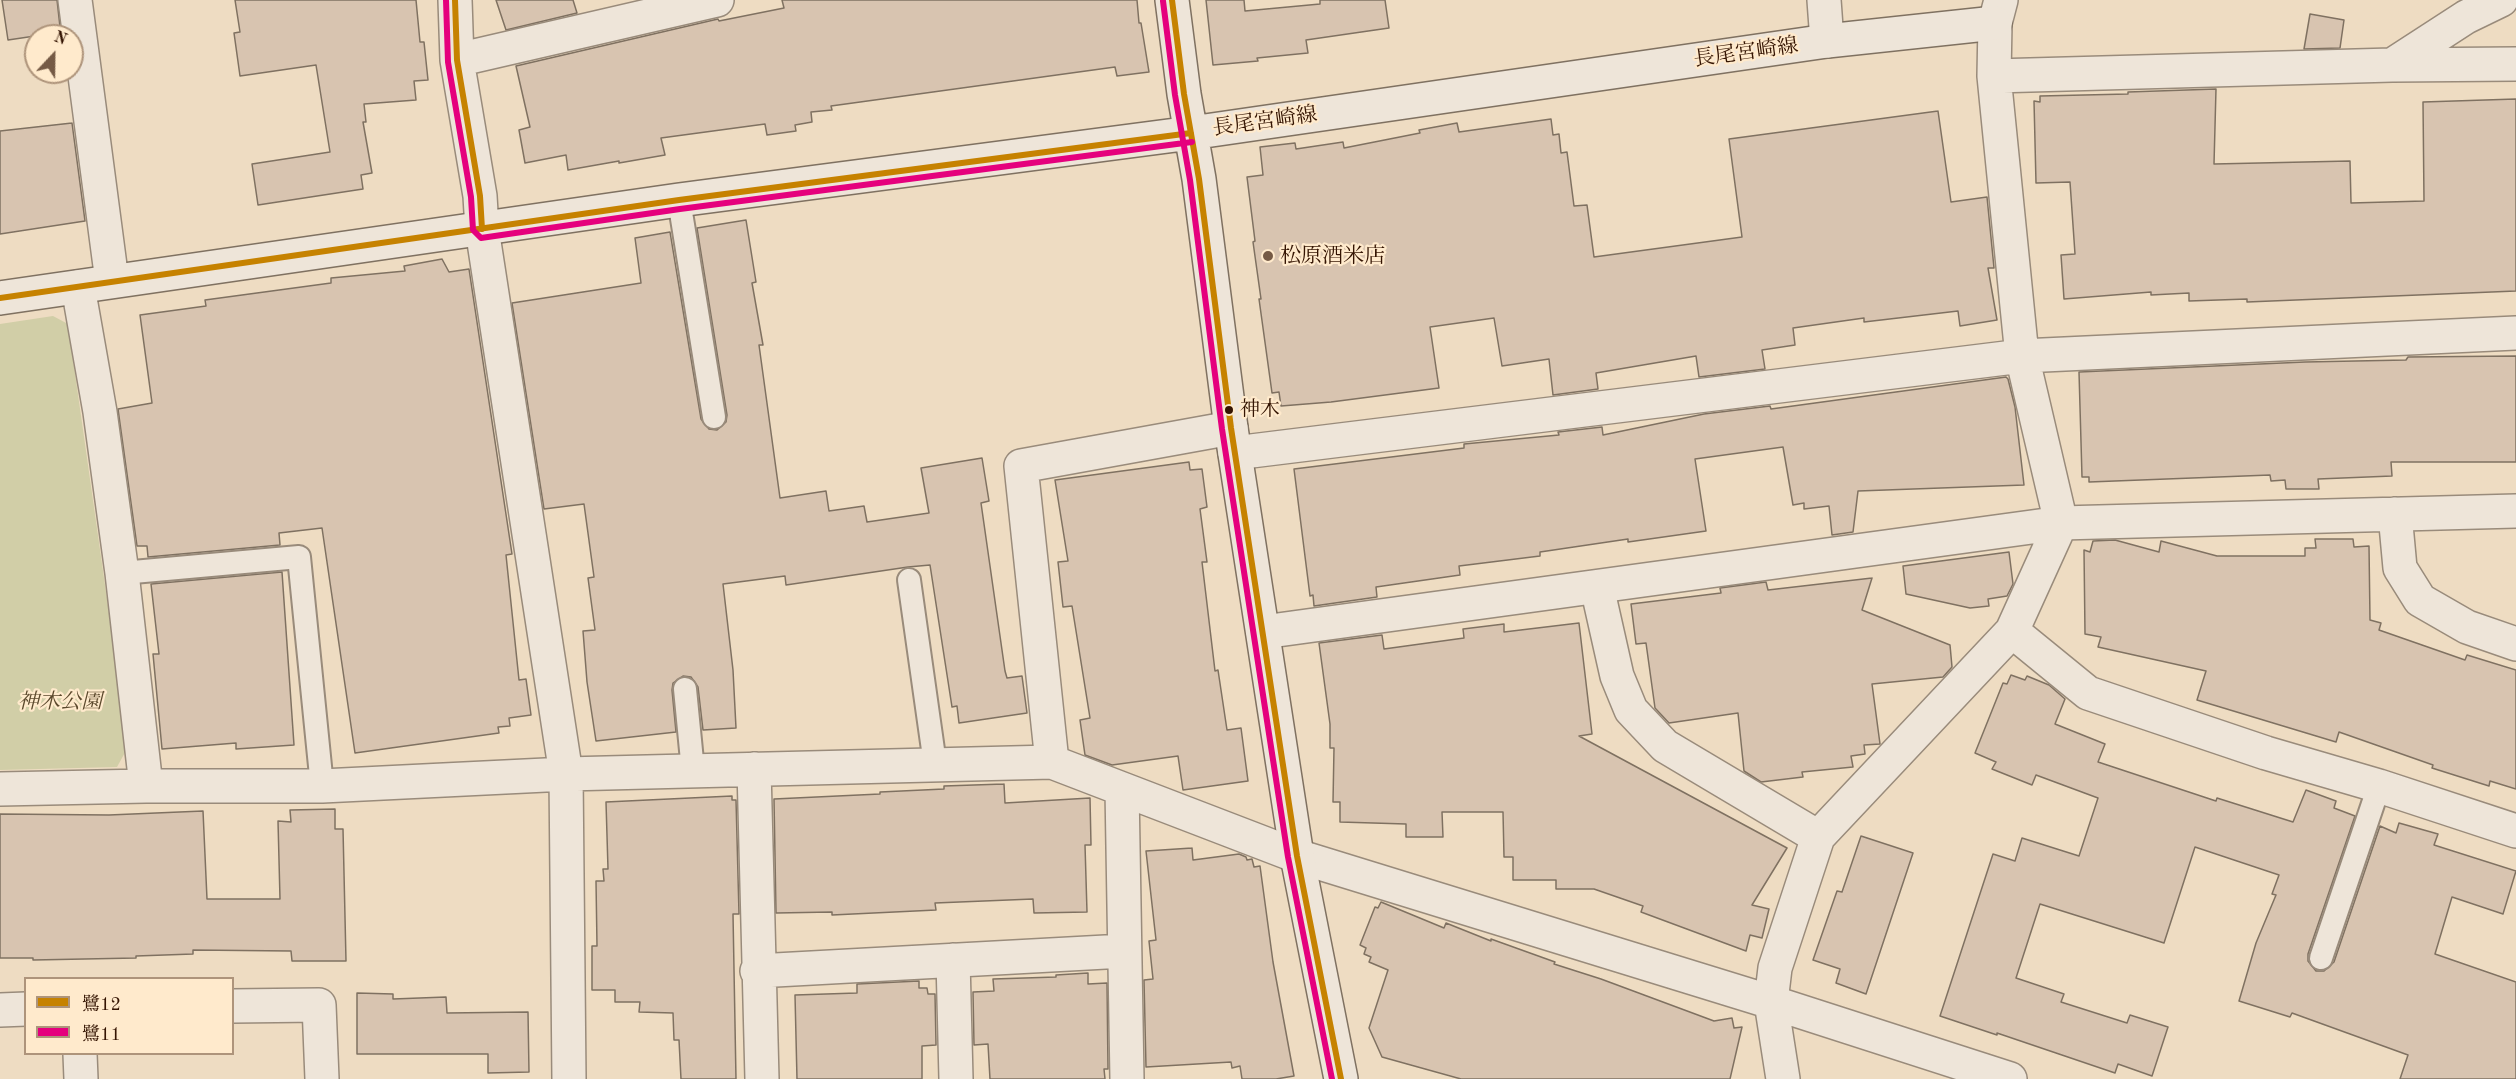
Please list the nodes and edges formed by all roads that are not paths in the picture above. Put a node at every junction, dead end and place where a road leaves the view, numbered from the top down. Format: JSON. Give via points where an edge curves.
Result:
{"nodes":[{"id":1,"x":75,"y":0,"type":"edge"},
{"id":2,"x":455,"y":0,"type":"edge"},
{"id":3,"x":717,"y":0,"type":"edge"},
{"id":4,"x":1172,"y":0,"type":"edge"},
{"id":5,"x":1824,"y":0,"type":"edge"},
{"id":6,"x":2490,"y":3,"type":"edge"},
{"id":7,"x":1998,"y":12,"type":"edge"},
{"id":8,"x":1827,"y":41,"type":"junction"},
{"id":9,"x":457,"y":60,"type":"junction"},
{"id":10,"x":2516,"y":64,"type":"edge"},
{"id":11,"x":2392,"y":65,"type":"junction"},
{"id":12,"x":1994,"y":76,"type":"junction"},
{"id":13,"x":1191,"y":133,"type":"junction"},
{"id":14,"x":679,"y":200,"type":"junction"},
{"id":15,"x":482,"y":229,"type":"junction"},
{"id":16,"x":112,"y":281,"type":"junction"},
{"id":17,"x":78,"y":287,"type":"junction"},
{"id":18,"x":0,"y":298,"type":"edge"},
{"id":19,"x":2516,"y":333,"type":"edge"},
{"id":20,"x":2022,"y":356,"type":"junction"},
{"id":21,"x":714,"y":417,"type":"dead end"},
{"id":22,"x":1233,"y":441,"type":"junction"},
{"id":23,"x":2516,"y":511,"type":"edge"},
{"id":24,"x":2395,"y":514,"type":"junction"},
{"id":25,"x":2061,"y":523,"type":"junction"},
{"id":26,"x":122,"y":573,"type":"junction"},
{"id":27,"x":909,"y":580,"type":"dead end"},
{"id":28,"x":1597,"y":587,"type":"junction"},
{"id":29,"x":2012,"y":631,"type":"junction"},
{"id":30,"x":1263,"y":632,"type":"junction"},
{"id":31,"x":2516,"y":644,"type":"edge"},
{"id":32,"x":685,"y":690,"type":"dead end"},
{"id":33,"x":1052,"y":762,"type":"junction"},
{"id":34,"x":934,"y":764,"type":"junction"},
{"id":35,"x":754,"y":769,"type":"junction"},
{"id":36,"x":693,"y":771,"type":"junction"},
{"id":37,"x":566,"y":774,"type":"junction"},
{"id":38,"x":146,"y":786,"type":"junction"},
{"id":39,"x":322,"y":786,"type":"junction"},
{"id":40,"x":2379,"y":786,"type":"junction"},
{"id":41,"x":0,"y":789,"type":"edge"},
{"id":42,"x":1122,"y":789,"type":"junction"},
{"id":43,"x":2516,"y":831,"type":"edge"},
{"id":44,"x":1818,"y":837,"type":"junction"},
{"id":45,"x":1297,"y":856,"type":"junction"},
{"id":46,"x":1124,"y":951,"type":"junction"},
{"id":47,"x":2321,"y":958,"type":"dead end"},
{"id":48,"x":953,"y":960,"type":"junction"},
{"id":49,"x":757,"y":971,"type":"junction"},
{"id":50,"x":1771,"y":1002,"type":"junction"},
{"id":51,"x":234,"y":1006,"type":"edge"},
{"id":52,"x":24,"y":1009,"type":"edge"},
{"id":53,"x":0,"y":1010,"type":"edge"},
{"id":54,"x":80,"y":1055,"type":"edge"},
{"id":55,"x":1343,"y":1078,"type":"edge"},
{"id":56,"x":81,"y":1079,"type":"edge"},
{"id":57,"x":322,"y":1079,"type":"edge"},
{"id":58,"x":569,"y":1079,"type":"edge"},
{"id":59,"x":762,"y":1079,"type":"edge"},
{"id":60,"x":956,"y":1079,"type":"edge"},
{"id":61,"x":1127,"y":1079,"type":"edge"},
{"id":62,"x":1783,"y":1079,"type":"edge"},
{"id":63,"x":2010,"y":1079,"type":"edge"}],
"edges":[{"from":1,"to":16,"type":"street"},
{"from":2,"to":9,"type":"street"},
{"from":3,"to":9,"type":"street"},
{"from":4,"to":13,"type":"street"},
{"from":5,"to":8,"type":"street"},
{"from":6,"to":11,"type":"street"},
{"from":7,"to":8,"type":"street","name":"長尾宮崎線"},
{"from":7,"to":12,"type":"street"},
{"from":8,"to":13,"type":"street","name":"長尾宮崎線"},
{"from":9,"to":15,"type":"street"},
{"from":10,"to":11,"type":"street"},
{"from":11,"to":12,"type":"street"},
{"from":12,"to":20,"type":"street"},
{"from":13,"to":14,"type":"street","name":"長尾宮崎線"},
{"from":13,"to":22,"type":"street"},
{"from":14,"to":15,"type":"street","name":"長尾宮崎線"},
{"from":14,"to":21,"type":"lane"},
{"from":15,"to":16,"type":"street","name":"長尾宮崎線"},
{"from":15,"to":37,"type":"street"},
{"from":16,"to":17,"type":"street","name":"長尾宮崎線"},
{"from":17,"to":18,"type":"street","name":"長尾宮崎線"},
{"from":17,"to":26,"type":"street"},
{"from":19,"to":20,"type":"street"},
{"from":20,"to":22,"type":"street"},
{"from":20,"to":25,"type":"street"},
{"from":22,"to":30,"type":"street"},
{"from":22,"to":33,"type":"street","via":[[1021,466]]},
{"from":23,"to":24,"type":"street"},
{"from":24,"to":25,"type":"street"},
{"from":24,"to":31,"type":"street","via":[[2400,568],[2420,600],[2468,627]]},
{"from":25,"to":28,"type":"street"},
{"from":25,"to":29,"type":"street"},
{"from":26,"to":38,"type":"street"},
{"from":26,"to":39,"type":"lane","via":[[299,557]]},
{"from":27,"to":34,"type":"lane"},
{"from":28,"to":30,"type":"street"},
{"from":28,"to":44,"type":"street","via":[[1617,676],[1631,710],[1665,746]]},
{"from":29,"to":40,"type":"street","via":[[2088,693]]},
{"from":29,"to":44,"type":"street"},
{"from":30,"to":45,"type":"street"},
{"from":32,"to":36,"type":"lane"},
{"from":33,"to":34,"type":"street"},
{"from":33,"to":42,"type":"street"},
{"from":34,"to":35,"type":"street"},
{"from":35,"to":36,"type":"street"},
{"from":35,"to":49,"type":"street"},
{"from":36,"to":37,"type":"street"},
{"from":37,"to":39,"type":"street"},
{"from":37,"to":58,"type":"street"},
{"from":38,"to":39,"type":"street"},
{"from":38,"to":41,"type":"street"},
{"from":40,"to":43,"type":"street"},
{"from":40,"to":47,"type":"lane"},
{"from":42,"to":45,"type":"street"},
{"from":42,"to":46,"type":"street"},
{"from":44,"to":50,"type":"street","via":[[1775,968]]},
{"from":45,"to":50,"type":"street"},
{"from":45,"to":55,"type":"street"},
{"from":46,"to":48,"type":"street"},
{"from":46,"to":61,"type":"street"},
{"from":48,"to":49,"type":"street"},
{"from":48,"to":60,"type":"street"},
{"from":49,"to":59,"type":"street"},
{"from":50,"to":62,"type":"street"},
{"from":50,"to":63,"type":"street"},
{"from":51,"to":57,"type":"street","via":[[319,1005]]},
{"from":52,"to":53,"type":"street"},
{"from":54,"to":56,"type":"street"}]}
